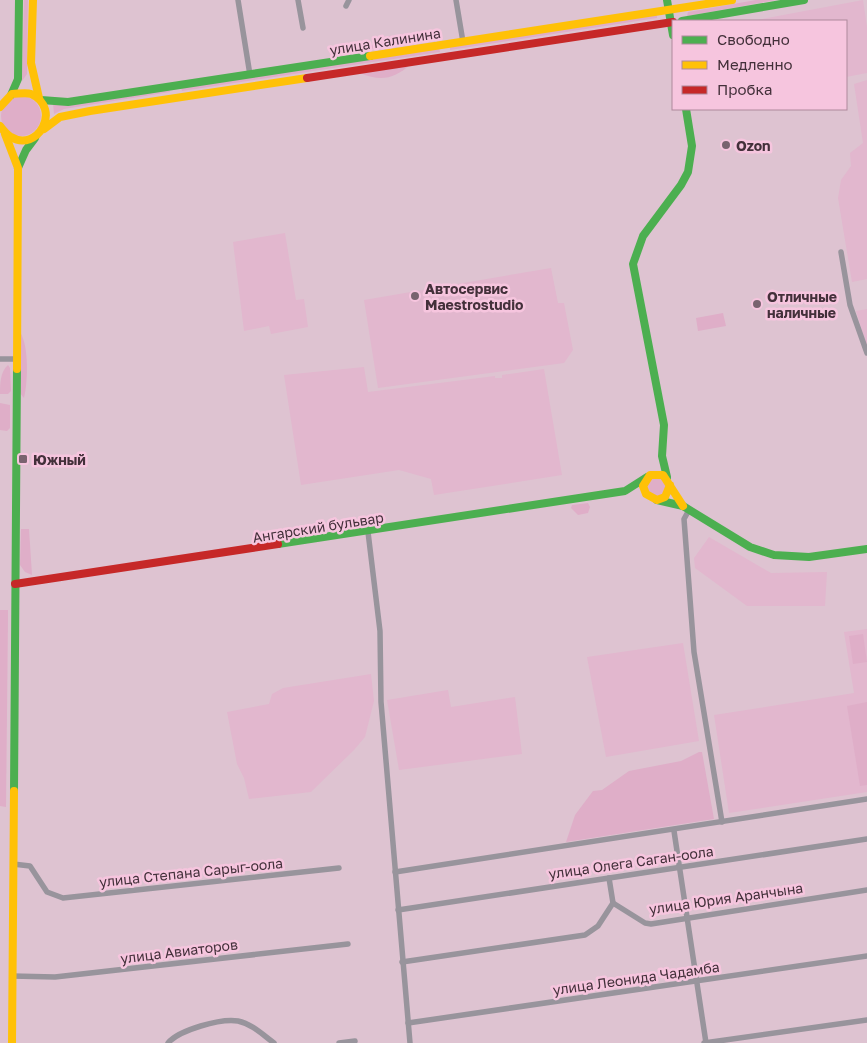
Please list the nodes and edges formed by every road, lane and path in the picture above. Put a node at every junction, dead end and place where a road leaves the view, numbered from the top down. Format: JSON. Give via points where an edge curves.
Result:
{"nodes":[{"id":1,"x":19,"y":0,"type":"edge"},
{"id":2,"x":33,"y":0,"type":"edge"},
{"id":3,"x":238,"y":0,"type":"edge"},
{"id":4,"x":298,"y":0,"type":"edge"},
{"id":5,"x":456,"y":0,"type":"edge"},
{"id":6,"x":667,"y":0,"type":"edge"},
{"id":7,"x":732,"y":0,"type":"edge"},
{"id":8,"x":804,"y":0,"type":"edge"},
{"id":9,"x":669,"y":10,"type":"junction"},
{"id":10,"x":688,"y":20,"type":"edge"},
{"id":11,"x":672,"y":22,"type":"edge"},
{"id":12,"x":303,"y":28,"type":"dead end"},
{"id":13,"x":463,"y":42,"type":"junction"},
{"id":14,"x":440,"y":46,"type":"junction"},
{"id":15,"x":441,"y":57,"type":"junction"},
{"id":16,"x":250,"y":74,"type":"junction"},
{"id":17,"x":172,"y":86,"type":"junction"},
{"id":18,"x":6,"y":98,"type":"edge"},
{"id":19,"x":174,"y":98,"type":"junction"},
{"id":20,"x":40,"y":99,"type":"junction"},
{"id":21,"x":0,"y":107,"type":"edge"},
{"id":22,"x":686,"y":110,"type":"edge"},
{"id":23,"x":44,"y":129,"type":"junction"},
{"id":24,"x":2,"y":130,"type":"edge"},
{"id":25,"x":36,"y":136,"type":"junction"},
{"id":26,"x":18,"y":168,"type":"junction"},
{"id":27,"x":841,"y":252,"type":"dead end"},
{"id":28,"x":867,"y":353,"type":"edge"},
{"id":29,"x":0,"y":359,"type":"edge"},
{"id":30,"x":16,"y":359,"type":"junction"},
{"id":31,"x":662,"y":456,"type":"junction"},
{"id":32,"x":648,"y":476,"type":"junction"},
{"id":33,"x":667,"y":478,"type":"junction"},
{"id":34,"x":670,"y":486,"type":"junction"},
{"id":35,"x":625,"y":491,"type":"junction"},
{"id":36,"x":649,"y":498,"type":"junction"},
{"id":37,"x":657,"y":500,"type":"junction"},
{"id":38,"x":686,"y":508,"type":"junction"},
{"id":39,"x":368,"y":532,"type":"junction"},
{"id":40,"x":867,"y":549,"type":"edge"},
{"id":41,"x":15,"y":584,"type":"junction"},
{"id":42,"x":867,"y":799,"type":"edge"},
{"id":43,"x":722,"y":822,"type":"junction"},
{"id":44,"x":674,"y":831,"type":"junction"},
{"id":45,"x":867,"y":839,"type":"edge"},
{"id":46,"x":13,"y":864,"type":"junction"},
{"id":47,"x":339,"y":868,"type":"dead end"},
{"id":48,"x":680,"y":868,"type":"junction"},
{"id":49,"x":395,"y":872,"type":"junction"},
{"id":50,"x":608,"y":878,"type":"junction"},
{"id":51,"x":867,"y":890,"type":"edge"},
{"id":52,"x":613,"y":903,"type":"junction"},
{"id":53,"x":398,"y":910,"type":"junction"},
{"id":54,"x":688,"y":918,"type":"junction"},
{"id":55,"x":348,"y":944,"type":"dead end"},
{"id":56,"x":867,"y":956,"type":"edge"},
{"id":57,"x":402,"y":962,"type":"junction"},
{"id":58,"x":12,"y":976,"type":"junction"},
{"id":59,"x":698,"y":982,"type":"junction"},
{"id":60,"x":867,"y":1020,"type":"edge"},
{"id":61,"x":408,"y":1023,"type":"junction"},
{"id":62,"x":355,"y":1041,"type":"dead end"},
{"id":63,"x":12,"y":1043,"type":"edge"},
{"id":64,"x":168,"y":1043,"type":"edge"},
{"id":65,"x":274,"y":1043,"type":"edge"},
{"id":66,"x":340,"y":1043,"type":"edge"},
{"id":67,"x":410,"y":1043,"type":"edge"},
{"id":68,"x":705,"y":1043,"type":"edge"}],
"edges":[{"from":1,"to":18,"type":"main road","via":[[18,79]]},
{"from":2,"to":20,"type":"main road","via":[[32,72],[33,86]]},
{"from":3,"to":16,"type":"street"},
{"from":4,"to":12,"type":"street"},
{"from":5,"to":13,"type":"street"},
{"from":6,"to":9,"type":"main road"},
{"from":7,"to":9,"type":"main road","name":"улица Калинина"},
{"from":8,"to":10,"type":"main road"},
{"from":9,"to":11,"type":"main road"},
{"from":9,"to":13,"type":"main road","name":"улица Калинина"},
{"from":11,"to":15,"type":"main road","name":"улица Калинина"},
{"from":13,"to":14,"type":"main road","name":"улица Калинина"},
{"from":14,"to":15,"type":"main road"},
{"from":14,"to":16,"type":"main road","name":"улица Калинина"},
{"from":15,"to":19,"type":"main road","name":"улица Калинина"},
{"from":16,"to":17,"type":"main road","name":"улица Калинина"},
{"from":17,"to":19,"type":"main road"},
{"from":17,"to":20,"type":"main road","name":"улица Калинина","via":[[68,102]]},
{"from":18,"to":20,"type":"main road","name":"улица Калинина","via":[[24,92]]},
{"from":18,"to":21,"type":"main road"},
{"from":19,"to":23,"type":"main road","name":"улица Калинина","via":[[71,114],[52,121]]},
{"from":20,"to":23,"type":"main road","via":[[47,116]]},
{"from":22,"to":31,"type":"main road","via":[[692,146],[689,168],[634,255],[634,272],[664,425]]},
{"from":23,"to":25,"type":"main road","name":"улица Калинина"},
{"from":24,"to":25,"type":"main road","via":[[20,141]]},
{"from":24,"to":26,"type":"main road"},
{"from":25,"to":26,"type":"main road","name":"улица Калинина"},
{"from":26,"to":30,"type":"main road"},
{"from":27,"to":28,"type":"street","via":[[850,305]]},
{"from":29,"to":30,"type":"street"},
{"from":30,"to":41,"type":"main road"},
{"from":31,"to":32,"type":"main road"},
{"from":31,"to":33,"type":"main road"},
{"from":32,"to":33,"type":"main road","via":[[659,473]]},
{"from":32,"to":35,"type":"main road","name":"Ангарский бульвар"},
{"from":32,"to":36,"type":"main road","via":[[643,486]]},
{"from":33,"to":34,"type":"main road"},
{"from":34,"to":37,"type":"main road","via":[[665,497]]},
{"from":34,"to":38,"type":"main road"},
{"from":35,"to":36,"type":"main road","name":"Ангарский бульвар"},
{"from":35,"to":39,"type":"main road","name":"Ангарский бульвар"},
{"from":36,"to":37,"type":"main road"},
{"from":37,"to":38,"type":"main road"},
{"from":38,"to":40,"type":"main road","via":[[750,547],[774,555],[809,557]]},
{"from":38,"to":43,"type":"street","via":[[684,519],[694,652]]},
{"from":39,"to":41,"type":"main road","name":"Ангарский бульвар"},
{"from":39,"to":49,"type":"street","via":[[380,631],[380,693]]},
{"from":41,"to":46,"type":"main road"},
{"from":42,"to":43,"type":"street"},
{"from":43,"to":44,"type":"street"},
{"from":44,"to":48,"type":"street"},
{"from":44,"to":49,"type":"street"},
{"from":45,"to":48,"type":"street","name":"улица Олега Саган-оола"},
{"from":46,"to":47,"type":"street","name":"улица Степана Сарыг-оола","via":[[30,866],[47,892],[63,898]]},
{"from":46,"to":58,"type":"main road"},
{"from":48,"to":50,"type":"street","name":"улица Олега Саган-оола"},
{"from":48,"to":54,"type":"street"},
{"from":49,"to":53,"type":"street"},
{"from":50,"to":52,"type":"street"},
{"from":50,"to":53,"type":"street","name":"улица Олега Саган-оола"},
{"from":51,"to":54,"type":"street","name":"улица Юрия Аранчына"},
{"from":52,"to":54,"type":"street","name":"улица Юрия Аранчына","via":[[645,923]]},
{"from":52,"to":57,"type":"street","via":[[598,926],[585,935]]},
{"from":53,"to":57,"type":"street"},
{"from":54,"to":59,"type":"street"},
{"from":55,"to":58,"type":"street","name":"улица Авиаторов","via":[[55,977]]},
{"from":56,"to":59,"type":"street","name":"улица Леонида Чадамба"},
{"from":57,"to":61,"type":"street"},
{"from":58,"to":63,"type":"main road"},
{"from":59,"to":61,"type":"street","name":"улица Леонида Чадамба"},
{"from":59,"to":68,"type":"street"},
{"from":60,"to":68,"type":"street"},
{"from":61,"to":67,"type":"street"},
{"from":62,"to":66,"type":"street"},
{"from":64,"to":65,"type":"street","via":[[184,1031],[235,1020],[253,1027]]}]}
